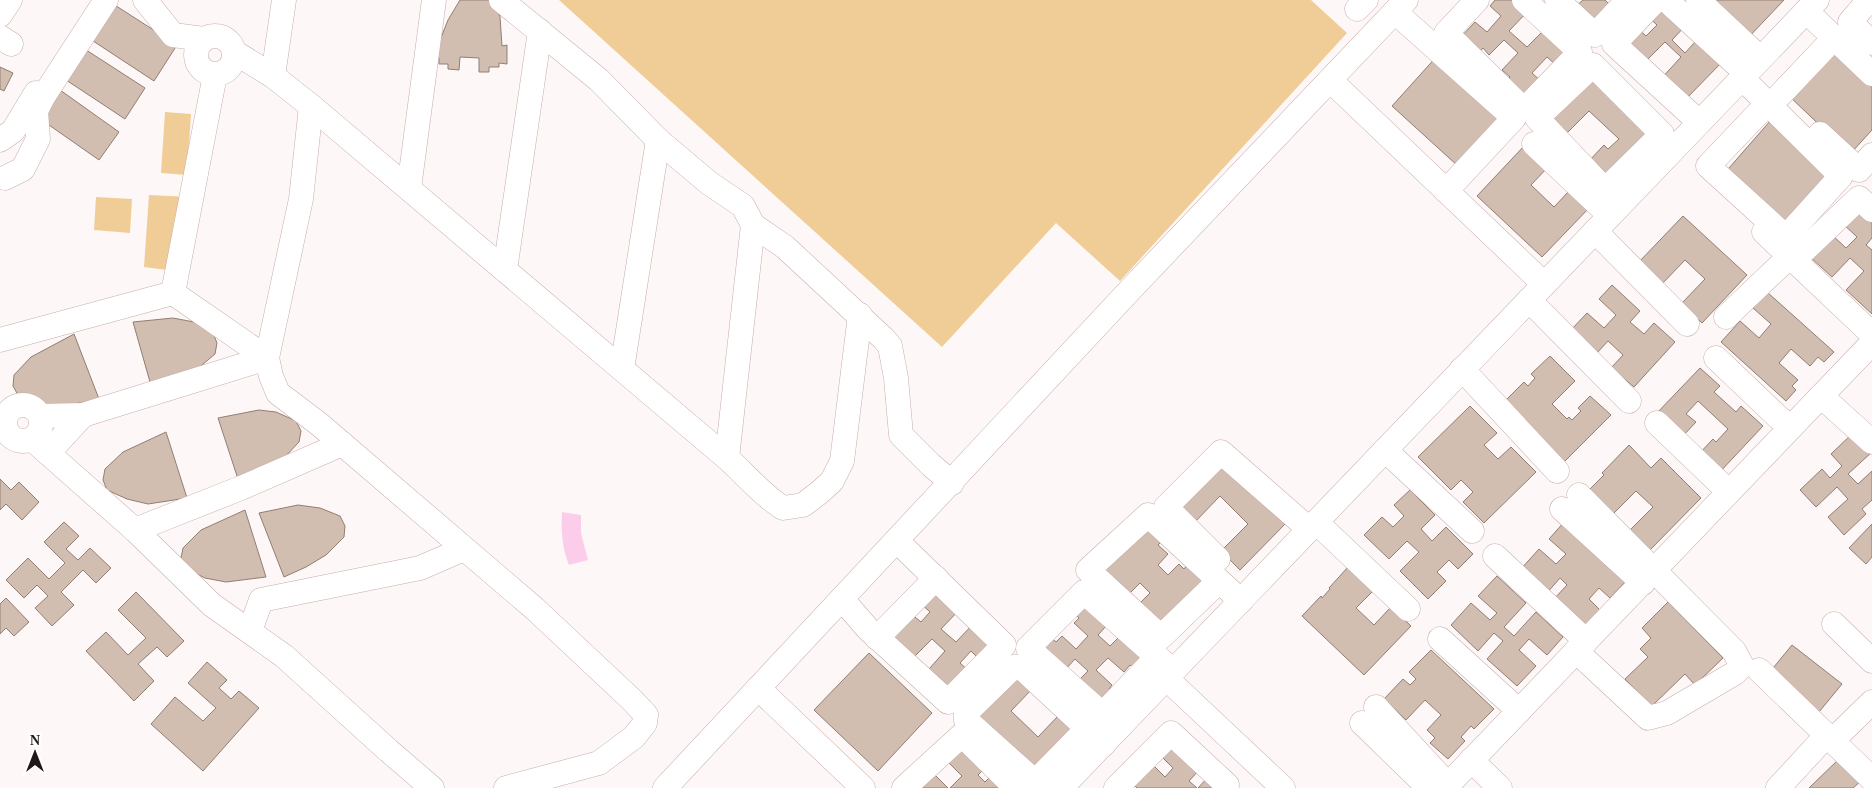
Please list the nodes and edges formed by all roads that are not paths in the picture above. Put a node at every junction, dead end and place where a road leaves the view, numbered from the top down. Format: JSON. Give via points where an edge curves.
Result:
{"nodes":[{"id":1,"x":10,"y":0,"type":"edge"},
{"id":2,"x":94,"y":0,"type":"edge"},
{"id":3,"x":106,"y":0,"type":"edge"},
{"id":4,"x":145,"y":0,"type":"edge"},
{"id":5,"x":284,"y":0,"type":"edge"},
{"id":6,"x":434,"y":0,"type":"edge"},
{"id":7,"x":501,"y":0,"type":"edge"},
{"id":8,"x":1477,"y":0,"type":"edge"},
{"id":9,"x":1524,"y":0,"type":"edge"},
{"id":10,"x":1558,"y":0,"type":"edge"},
{"id":11,"x":1628,"y":0,"type":"edge"},
{"id":12,"x":1656,"y":0,"type":"edge"},
{"id":13,"x":1666,"y":0,"type":"edge"},
{"id":14,"x":1698,"y":0,"type":"edge"},
{"id":15,"x":1870,"y":0,"type":"edge"},
{"id":16,"x":1811,"y":4,"type":"edge"},
{"id":17,"x":1400,"y":6,"type":"edge"},
{"id":18,"x":0,"y":15,"type":"edge"},
{"id":19,"x":540,"y":31,"type":"junction"},
{"id":20,"x":1834,"y":38,"type":"junction"},
{"id":21,"x":204,"y":39,"type":"junction"},
{"id":22,"x":1872,"y":43,"type":"edge"},
{"id":23,"x":234,"y":52,"type":"junction"},
{"id":24,"x":1750,"y":69,"type":"junction"},
{"id":25,"x":1872,"y":74,"type":"edge"},
{"id":26,"x":214,"y":75,"type":"junction"},
{"id":27,"x":273,"y":76,"type":"junction"},
{"id":28,"x":1330,"y":80,"type":"junction"},
{"id":29,"x":1774,"y":100,"type":"junction"},
{"id":30,"x":311,"y":106,"type":"junction"},
{"id":31,"x":1699,"y":122,"type":"junction"},
{"id":32,"x":0,"y":140,"type":"edge"},
{"id":33,"x":658,"y":140,"type":"junction"},
{"id":34,"x":1534,"y":144,"type":"dead end"},
{"id":35,"x":1675,"y":147,"type":"junction"},
{"id":36,"x":1872,"y":155,"type":"edge"},
{"id":37,"x":5,"y":178,"type":"dead end"},
{"id":38,"x":409,"y":188,"type":"junction"},
{"id":39,"x":1446,"y":191,"type":"junction"},
{"id":40,"x":1608,"y":210,"type":"junction"},
{"id":41,"x":1872,"y":210,"type":"edge"},
{"id":42,"x":753,"y":225,"type":"junction"},
{"id":43,"x":1792,"y":258,"type":"junction"},
{"id":44,"x":506,"y":270,"type":"junction"},
{"id":45,"x":1536,"y":292,"type":"junction"},
{"id":46,"x":173,"y":293,"type":"junction"},
{"id":47,"x":860,"y":315,"type":"junction"},
{"id":48,"x":1726,"y":317,"type":"dead end"},
{"id":49,"x":1687,"y":324,"type":"dead end"},
{"id":50,"x":1872,"y":334,"type":"edge"},
{"id":51,"x":0,"y":340,"type":"edge"},
{"id":52,"x":1872,"y":343,"type":"edge"},
{"id":53,"x":267,"y":358,"type":"junction"},
{"id":54,"x":1716,"y":358,"type":"dead end"},
{"id":55,"x":622,"y":369,"type":"junction"},
{"id":56,"x":1462,"y":369,"type":"junction"},
{"id":57,"x":1821,"y":396,"type":"junction"},
{"id":58,"x":1629,"y":401,"type":"dead end"},
{"id":59,"x":4,"y":409,"type":"edge"},
{"id":60,"x":40,"y":416,"type":"junction"},
{"id":61,"x":83,"y":416,"type":"junction"},
{"id":62,"x":1657,"y":422,"type":"dead end"},
{"id":63,"x":1791,"y":427,"type":"junction"},
{"id":64,"x":1872,"y":442,"type":"edge"},
{"id":65,"x":342,"y":444,"type":"junction"},
{"id":66,"x":40,"y":446,"type":"junction"},
{"id":67,"x":1385,"y":450,"type":"junction"},
{"id":68,"x":727,"y":458,"type":"junction"},
{"id":69,"x":1557,"y":471,"type":"dead end"},
{"id":70,"x":952,"y":483,"type":"junction"},
{"id":71,"x":1729,"y":492,"type":"junction"},
{"id":72,"x":1570,"y":502,"type":"dead end"},
{"id":73,"x":1312,"y":526,"type":"junction"},
{"id":74,"x":135,"y":530,"type":"junction"},
{"id":75,"x":1472,"y":531,"type":"dead end"},
{"id":76,"x":898,"y":540,"type":"junction"},
{"id":77,"x":464,"y":549,"type":"junction"},
{"id":78,"x":1495,"y":556,"type":"dead end"},
{"id":79,"x":1649,"y":577,"type":"junction"},
{"id":80,"x":936,"y":578,"type":"junction"},
{"id":81,"x":1219,"y":581,"type":"junction"},
{"id":82,"x":1246,"y":595,"type":"junction"},
{"id":83,"x":842,"y":599,"type":"junction"},
{"id":84,"x":261,"y":600,"type":"junction"},
{"id":85,"x":212,"y":605,"type":"junction"},
{"id":86,"x":1408,"y":609,"type":"dead end"},
{"id":87,"x":1834,"y":624,"type":"dead end"},
{"id":88,"x":250,"y":631,"type":"junction"},
{"id":89,"x":877,"y":638,"type":"junction"},
{"id":90,"x":1440,"y":640,"type":"dead end"},
{"id":91,"x":1581,"y":646,"type":"junction"},
{"id":92,"x":1872,"y":661,"type":"edge"},
{"id":93,"x":1166,"y":669,"type":"junction"},
{"id":94,"x":1759,"y":670,"type":"dead end"},
{"id":95,"x":758,"y":688,"type":"junction"},
{"id":96,"x":1872,"y":702,"type":"edge"},
{"id":97,"x":1519,"y":711,"type":"junction"},
{"id":98,"x":1369,"y":715,"type":"dead end"},
{"id":99,"x":1103,"y":729,"type":"junction"},
{"id":100,"x":1829,"y":739,"type":"junction"},
{"id":101,"x":1252,"y":759,"type":"junction"},
{"id":102,"x":1471,"y":760,"type":"junction"},
{"id":103,"x":1872,"y":779,"type":"edge"},
{"id":104,"x":1072,"y":784,"type":"edge"},
{"id":105,"x":1031,"y":786,"type":"edge"},
{"id":106,"x":1226,"y":787,"type":"edge"},
{"id":107,"x":1441,"y":787,"type":"edge"},
{"id":108,"x":432,"y":788,"type":"edge"},
{"id":109,"x":506,"y":788,"type":"edge"},
{"id":110,"x":665,"y":788,"type":"edge"},
{"id":111,"x":863,"y":788,"type":"edge"},
{"id":112,"x":904,"y":788,"type":"edge"},
{"id":113,"x":1116,"y":788,"type":"edge"},
{"id":114,"x":1283,"y":788,"type":"edge"},
{"id":115,"x":1500,"y":788,"type":"edge"},
{"id":116,"x":1778,"y":788,"type":"edge"}],
"edges":[{"from":1,"to":18,"type":"street"},
{"from":2,"to":32,"type":"street","via":[[13,131]]},
{"from":3,"to":37,"type":"street","via":[[36,111],[38,139],[24,169]]},
{"from":4,"to":21,"type":"street","via":[[173,35]]},
{"from":5,"to":27,"type":"street"},
{"from":6,"to":38,"type":"street"},
{"from":7,"to":19,"type":"street"},
{"from":8,"to":9,"type":"street","via":[[1446,33],[1524,110],[1580,52]]},
{"from":10,"to":11,"type":"street","via":[[1595,35]]},
{"from":12,"to":31,"type":"street","via":[[1614,44]]},
{"from":13,"to":24,"type":"street"},
{"from":14,"to":24,"type":"street"},
{"from":15,"to":22,"type":"street","via":[[1850,22]]},
{"from":16,"to":20,"type":"street"},
{"from":16,"to":24,"type":"street"},
{"from":17,"to":28,"type":"street"},
{"from":17,"to":39,"type":"street","via":[[1514,118]]},
{"from":19,"to":33,"type":"street","via":[[598,80]]},
{"from":19,"to":44,"type":"street"},
{"from":20,"to":25,"type":"street"},
{"from":20,"to":29,"type":"street"},
{"from":21,"to":23,"type":"street","via":[[210,36],[223,38]]},
{"from":21,"to":26,"type":"street","via":[[196,48],[196,60],[202,70]]},
{"from":23,"to":26,"type":"street","via":[[227,70]]},
{"from":23,"to":27,"type":"street"},
{"from":24,"to":29,"type":"street"},
{"from":24,"to":31,"type":"street"},
{"from":26,"to":46,"type":"street"},
{"from":27,"to":30,"type":"street"},
{"from":28,"to":39,"type":"street"},
{"from":28,"to":70,"type":"street"},
{"from":29,"to":29,"type":"street","via":[[1841,176],[1786,237],[1708,166]]},
{"from":29,"to":36,"type":"street","via":[[1859,170]]},
{"from":30,"to":38,"type":"street"},
{"from":30,"to":53,"type":"street","via":[[300,199]]},
{"from":31,"to":35,"type":"street"},
{"from":33,"to":42,"type":"street","via":[[709,183],[743,206]]},
{"from":33,"to":55,"type":"street"},
{"from":34,"to":40,"type":"street"},
{"from":35,"to":40,"type":"street"},
{"from":35,"to":43,"type":"street"},
{"from":38,"to":44,"type":"street"},
{"from":39,"to":45,"type":"street"},
{"from":40,"to":40,"type":"street","via":[[1662,134],[1593,65],[1537,118]]},
{"from":40,"to":45,"type":"street"},
{"from":40,"to":49,"type":"street"},
{"from":41,"to":43,"type":"street","via":[[1859,198]]},
{"from":42,"to":47,"type":"street","via":[[785,247]]},
{"from":42,"to":68,"type":"street"},
{"from":43,"to":48,"type":"street"},
{"from":43,"to":50,"type":"street"},
{"from":44,"to":55,"type":"street"},
{"from":45,"to":56,"type":"street"},
{"from":45,"to":58,"type":"street"},
{"from":46,"to":51,"type":"street"},
{"from":46,"to":53,"type":"street"},
{"from":47,"to":68,"type":"street","via":[[842,461],[832,481],[804,505],[782,508],[768,499]]},
{"from":47,"to":70,"type":"street","via":[[890,346],[901,435]]},
{"from":52,"to":57,"type":"street"},
{"from":53,"to":61,"type":"street"},
{"from":53,"to":65,"type":"street","via":[[278,393]]},
{"from":54,"to":63,"type":"street"},
{"from":55,"to":68,"type":"street"},
{"from":56,"to":67,"type":"street"},
{"from":56,"to":69,"type":"street"},
{"from":57,"to":63,"type":"street"},
{"from":57,"to":64,"type":"street"},
{"from":59,"to":60,"type":"street","via":[[25,405],[37,410]]},
{"from":59,"to":66,"type":"street","via":[[4,423],[9,435]]},
{"from":60,"to":61,"type":"street"},
{"from":60,"to":66,"type":"street"},
{"from":61,"to":66,"type":"street"},
{"from":62,"to":71,"type":"street"},
{"from":63,"to":71,"type":"street"},
{"from":65,"to":74,"type":"street"},
{"from":65,"to":77,"type":"street"},
{"from":66,"to":74,"type":"street"},
{"from":67,"to":73,"type":"street"},
{"from":67,"to":75,"type":"street"},
{"from":70,"to":76,"type":"street"},
{"from":71,"to":79,"type":"street"},
{"from":72,"to":79,"type":"street"},
{"from":73,"to":82,"type":"street"},
{"from":73,"to":82,"type":"street","via":[[1221,452],[1166,507],[1237,578]]},
{"from":73,"to":86,"type":"street"},
{"from":74,"to":85,"type":"street"},
{"from":76,"to":80,"type":"street"},
{"from":76,"to":83,"type":"street"},
{"from":77,"to":84,"type":"street","via":[[420,568]]},
{"from":77,"to":109,"type":"street","via":[[535,609],[646,715],[645,723],[634,737],[599,763]]},
{"from":78,"to":91,"type":"street"},
{"from":79,"to":91,"type":"street"},
{"from":79,"to":91,"type":"street","via":[[1734,651],[1742,666],[1735,674],[1667,713],[1648,718]]},
{"from":80,"to":89,"type":"street"},
{"from":80,"to":89,"type":"street","via":[[1004,645],[998,652],[948,702]]},
{"from":81,"to":81,"type":"street","via":[[1148,515],[1088,570],[1161,637]]},
{"from":81,"to":82,"type":"street"},
{"from":82,"to":93,"type":"street"},
{"from":83,"to":89,"type":"street"},
{"from":83,"to":95,"type":"street"},
{"from":84,"to":85,"type":"street"},
{"from":84,"to":88,"type":"street"},
{"from":85,"to":88,"type":"street"},
{"from":87,"to":92,"type":"street"},
{"from":88,"to":108,"type":"street","via":[[290,661]]},
{"from":90,"to":97,"type":"street"},
{"from":91,"to":97,"type":"street"},
{"from":93,"to":99,"type":"street"},
{"from":93,"to":99,"type":"street","via":[[1084,592],[1028,648]]},
{"from":93,"to":101,"type":"street"},
{"from":94,"to":100,"type":"street"},
{"from":95,"to":110,"type":"street"},
{"from":95,"to":111,"type":"street"},
{"from":96,"to":100,"type":"street"},
{"from":97,"to":102,"type":"street"},
{"from":98,"to":107,"type":"street"},
{"from":99,"to":104,"type":"street"},
{"from":99,"to":105,"type":"street"},
{"from":99,"to":105,"type":"street","via":[[1021,667],[1013,667],[966,713],[966,720]]},
{"from":100,"to":103,"type":"street"},
{"from":100,"to":116,"type":"street"},
{"from":101,"to":106,"type":"street"},
{"from":101,"to":114,"type":"street"},
{"from":102,"to":107,"type":"street"},
{"from":102,"to":115,"type":"street"},
{"from":105,"to":112,"type":"street","via":[[962,735]]},
{"from":106,"to":113,"type":"street","via":[[1171,733]]}]}
